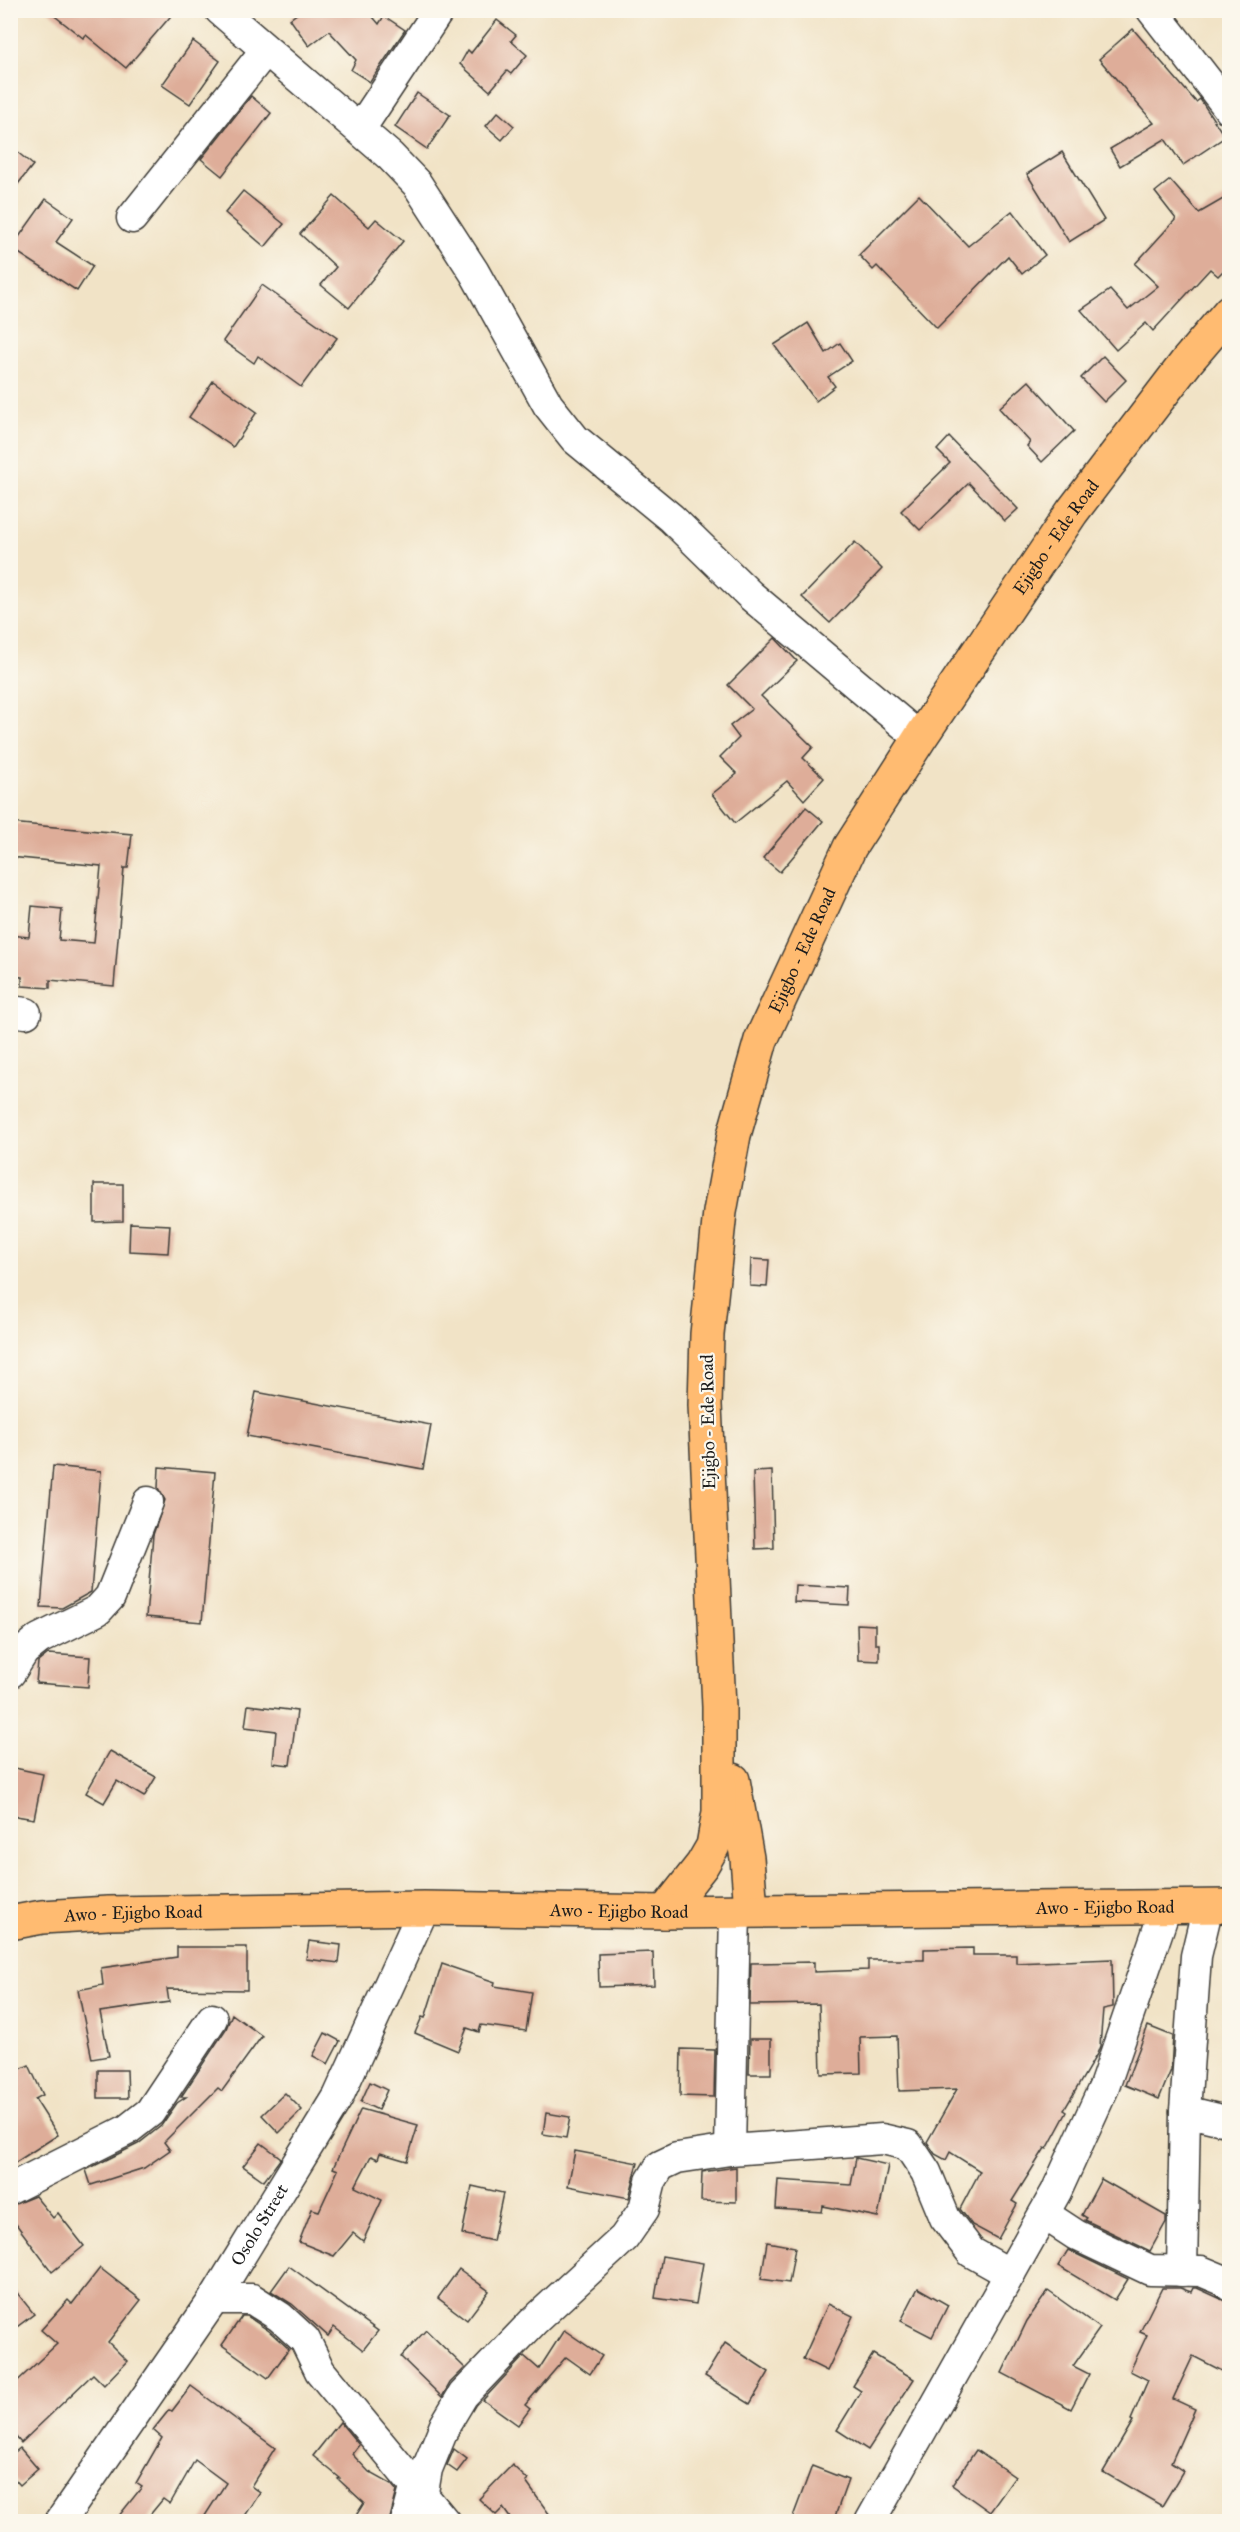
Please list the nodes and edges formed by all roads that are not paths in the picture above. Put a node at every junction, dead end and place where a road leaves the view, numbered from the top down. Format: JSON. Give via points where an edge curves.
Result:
{"nodes":[{"id":1,"x":220,"y":10,"type":"edge"},
{"id":2,"x":439,"y":10,"type":"edge"},
{"id":3,"x":1152,"y":10,"type":"edge"},
{"id":4,"x":265,"y":51,"type":"junction"},
{"id":5,"x":1230,"y":110,"type":"edge"},
{"id":6,"x":360,"y":129,"type":"junction"},
{"id":7,"x":132,"y":218,"type":"dead end"},
{"id":8,"x":1230,"y":311,"type":"edge"},
{"id":9,"x":920,"y":738,"type":"junction"},
{"id":10,"x":148,"y":1502,"type":"dead end"},
{"id":11,"x":10,"y":1674,"type":"edge"},
{"id":12,"x":719,"y":1707,"type":"junction"},
{"id":13,"x":1219,"y":1906,"type":"edge"},
{"id":14,"x":1166,"y":1907,"type":"junction"},
{"id":15,"x":424,"y":1908,"type":"junction"},
{"id":16,"x":743,"y":1911,"type":"junction"},
{"id":17,"x":665,"y":1912,"type":"junction"},
{"id":18,"x":10,"y":1923,"type":"edge"},
{"id":19,"x":212,"y":2019,"type":"dead end"},
{"id":20,"x":1185,"y":2111,"type":"junction"},
{"id":21,"x":1230,"y":2122,"type":"edge"},
{"id":22,"x":730,"y":2150,"type":"junction"},
{"id":23,"x":10,"y":2188,"type":"edge"},
{"id":24,"x":1044,"y":2214,"type":"junction"},
{"id":25,"x":1182,"y":2271,"type":"junction"},
{"id":26,"x":1010,"y":2274,"type":"junction"},
{"id":27,"x":1230,"y":2286,"type":"edge"},
{"id":28,"x":214,"y":2299,"type":"junction"},
{"id":29,"x":419,"y":2489,"type":"junction"},
{"id":30,"x":60,"y":2522,"type":"edge"},
{"id":31,"x":406,"y":2522,"type":"edge"},
{"id":32,"x":445,"y":2522,"type":"edge"},
{"id":33,"x":870,"y":2522,"type":"edge"}],
"edges":[{"from":1,"to":4,"type":"street"},
{"from":2,"to":6,"type":"street"},
{"from":3,"to":5,"type":"street"},
{"from":4,"to":6,"type":"street"},
{"from":4,"to":7,"type":"street"},
{"from":6,"to":9,"type":"street","via":[[417,184],[474,272],[548,405],[575,439],[672,518],[750,595]]},
{"from":8,"to":9,"type":"main road","name":"Ejigbo - Ede Road","via":[[1072,512]]},
{"from":9,"to":12,"type":"main road","name":"Ejigbo - Ede Road","via":[[850,846],[761,1040],[734,1135],[720,1212],[707,1334],[705,1405]]},
{"from":10,"to":11,"type":"street","via":[[110,1596],[98,1610],[39,1639],[24,1651]]},
{"from":12,"to":16,"type":"main road","name":"Ejigbo - Ede Road","via":[[747,1858]]},
{"from":12,"to":17,"type":"main road","name":"Ejigbo - Ede Road","via":[[719,1812],[713,1846]]},
{"from":13,"to":14,"type":"main road","name":"Awo - Ejigbo Road"},
{"from":13,"to":20,"type":"street","via":[[1196,1956]]},
{"from":14,"to":16,"type":"main road","name":"Awo - Ejigbo Road"},
{"from":14,"to":24,"type":"street","via":[[1104,2087]]},
{"from":15,"to":17,"type":"main road","name":"Awo - Ejigbo Road"},
{"from":15,"to":18,"type":"main road","name":"Awo - Ejigbo Road","via":[[108,1913]]},
{"from":15,"to":28,"type":"street","name":"Osolo Street","via":[[338,2097]]},
{"from":16,"to":17,"type":"main road","name":"Awo - Ejigbo Road"},
{"from":16,"to":22,"type":"street"},
{"from":19,"to":23,"type":"street","via":[[150,2112],[127,2130]]},
{"from":20,"to":21,"type":"street"},
{"from":20,"to":25,"type":"street"},
{"from":22,"to":26,"type":"street","via":[[882,2139],[908,2145],[926,2172],[945,2218],[971,2252]]},
{"from":22,"to":29,"type":"street","via":[[677,2158],[660,2166],[651,2181],[644,2209],[624,2238],[533,2322],[463,2395],[445,2425]]},
{"from":24,"to":25,"type":"street","via":[[1076,2235],[1150,2270]]},
{"from":24,"to":26,"type":"street"},
{"from":25,"to":27,"type":"street","via":[[1202,2271]]},
{"from":26,"to":33,"type":"street"},
{"from":28,"to":29,"type":"street","via":[[252,2300],[305,2340],[320,2371]]},
{"from":28,"to":30,"type":"street","name":"Osolo Street"},
{"from":29,"to":31,"type":"street"},
{"from":29,"to":32,"type":"street"}]}
